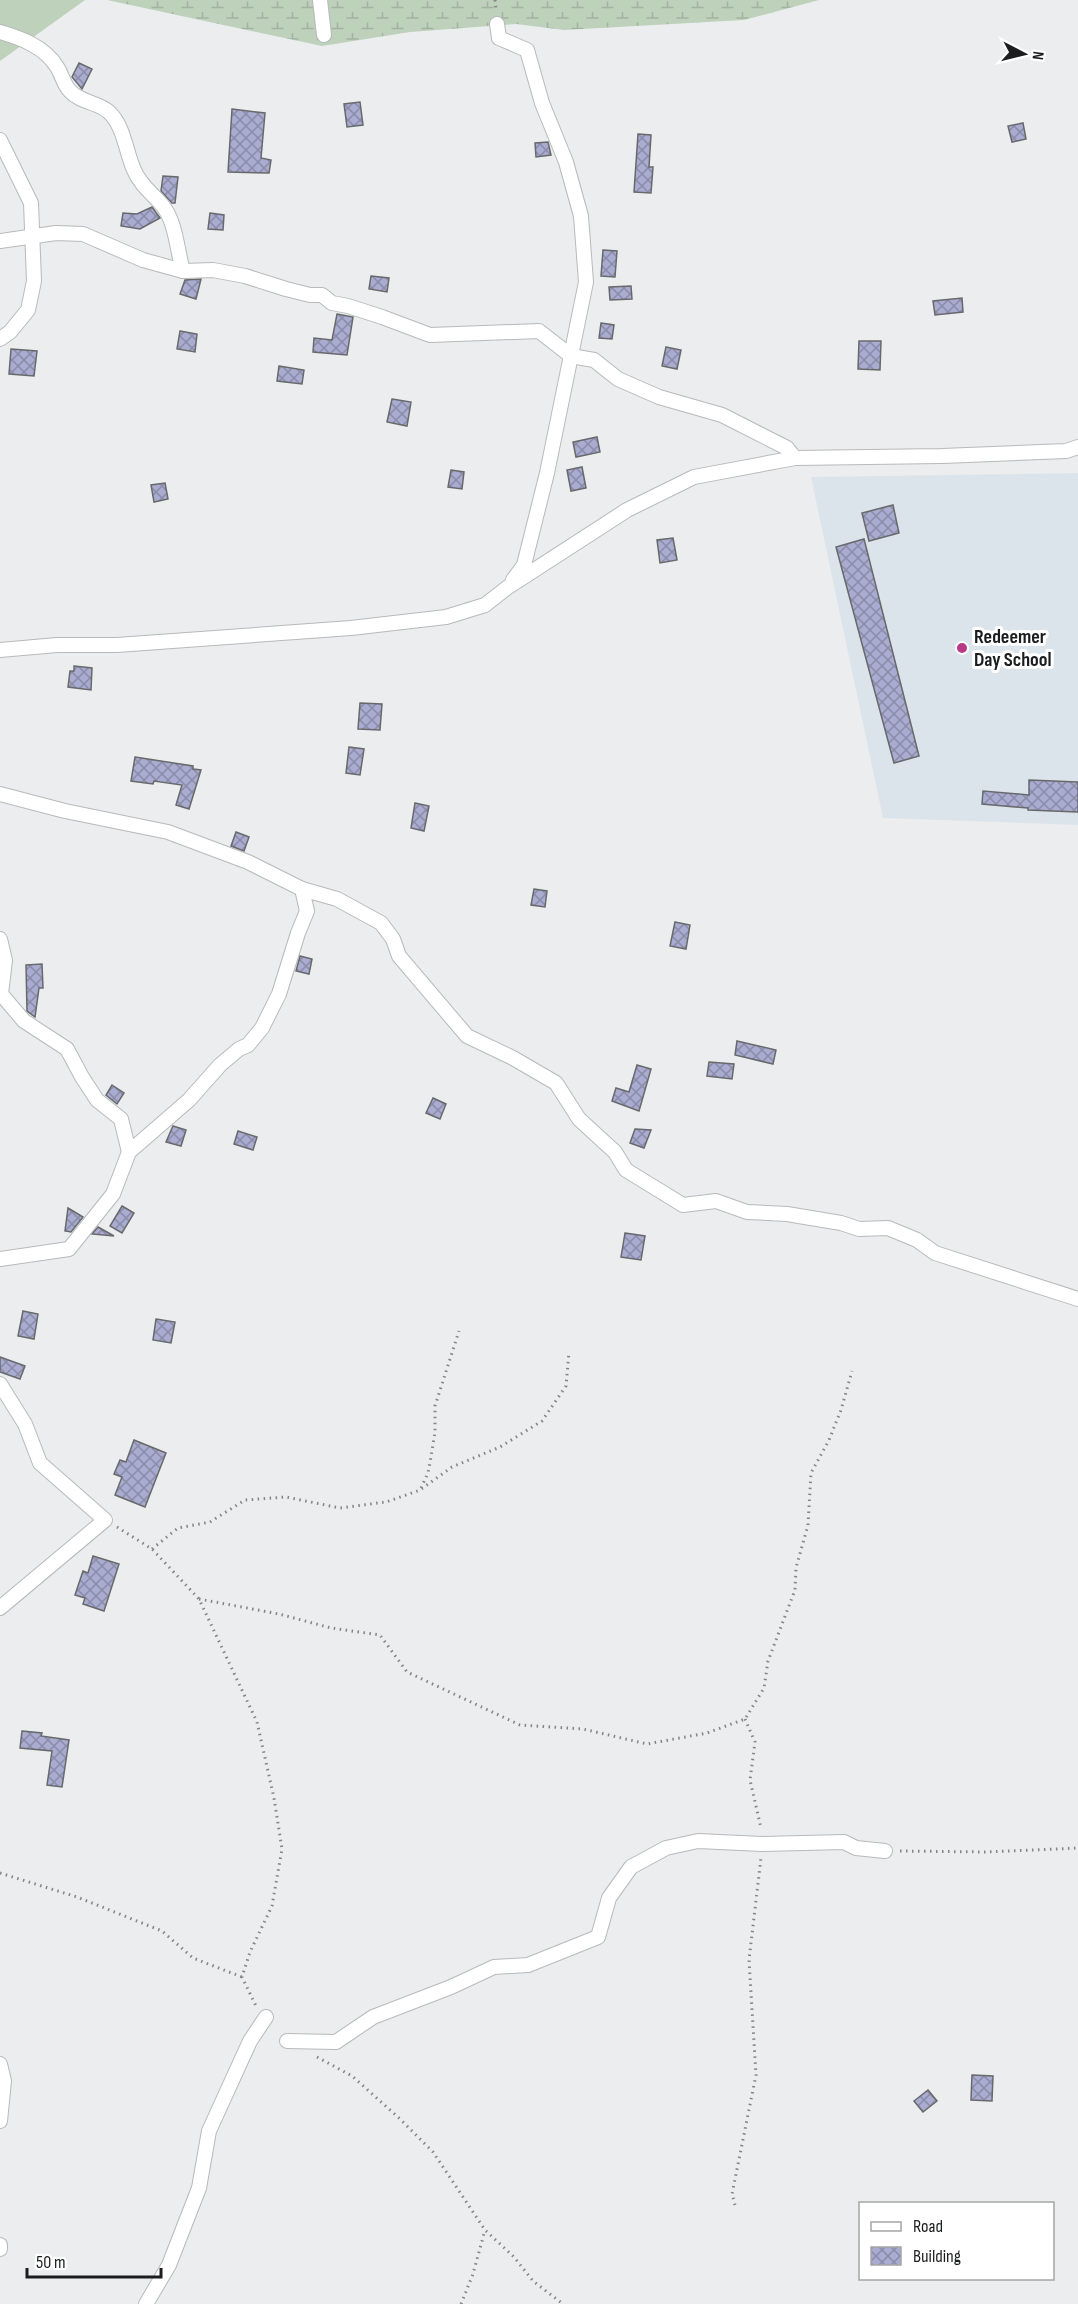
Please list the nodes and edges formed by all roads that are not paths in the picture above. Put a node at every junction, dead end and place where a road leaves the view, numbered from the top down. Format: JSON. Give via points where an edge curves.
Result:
{"nodes":[{"id":1,"x":320,"y":0,"type":"edge"},
{"id":2,"x":497,"y":24,"type":"dead end"},
{"id":3,"x":0,"y":32,"type":"edge"},
{"id":4,"x":324,"y":35,"type":"dead end"},
{"id":5,"x":0,"y":140,"type":"edge"},
{"id":6,"x":33,"y":236,"type":"junction"},
{"id":7,"x":0,"y":241,"type":"edge"},
{"id":8,"x":183,"y":271,"type":"junction"},
{"id":9,"x":0,"y":339,"type":"edge"},
{"id":10,"x":571,"y":356,"type":"junction"},
{"id":11,"x":1078,"y":447,"type":"edge"},
{"id":12,"x":795,"y":458,"type":"junction"},
{"id":13,"x":508,"y":587,"type":"junction"},
{"id":14,"x":0,"y":650,"type":"edge"},
{"id":15,"x":0,"y":794,"type":"edge"},
{"id":16,"x":302,"y":889,"type":"junction"},
{"id":17,"x":0,"y":939,"type":"edge"},
{"id":18,"x":129,"y":1152,"type":"junction"},
{"id":19,"x":0,"y":1259,"type":"edge"},
{"id":20,"x":1078,"y":1299,"type":"edge"},
{"id":21,"x":0,"y":1384,"type":"edge"},
{"id":22,"x":0,"y":1608,"type":"edge"},
{"id":23,"x":885,"y":1851,"type":"road end"},
{"id":24,"x":266,"y":2017,"type":"road end"},
{"id":25,"x":287,"y":2041,"type":"dead end"},
{"id":26,"x":0,"y":2064,"type":"edge"},
{"id":27,"x":0,"y":2121,"type":"edge"},
{"id":28,"x":146,"y":2304,"type":"edge"}],
"edges":[{"from":1,"to":4,"type":"street"},
{"from":2,"to":10,"type":"street","via":[[499,38],[527,50],[581,216],[586,282]]},
{"from":3,"to":8,"type":"street","via":[[22,38],[45,54],[57,66],[71,93],[109,111],[117,121],[135,173],[164,207],[173,227]]},
{"from":5,"to":6,"type":"street","via":[[32,203]]},
{"from":6,"to":7,"type":"street"},
{"from":6,"to":8,"type":"street","via":[[83,234],[143,260]]},
{"from":6,"to":9,"type":"street","via":[[34,281],[28,310]]},
{"from":8,"to":10,"type":"street","via":[[213,270],[322,295],[332,303],[430,335],[539,331]]},
{"from":10,"to":12,"type":"street","via":[[594,360],[618,379],[659,397],[722,415],[787,448]]},
{"from":10,"to":13,"type":"street","via":[[524,565]]},
{"from":11,"to":12,"type":"street","via":[[1066,451],[942,456]]},
{"from":12,"to":13,"type":"street","via":[[694,477],[627,510]]},
{"from":13,"to":14,"type":"street","via":[[485,605],[446,617],[226,638]]},
{"from":15,"to":16,"type":"street","via":[[168,832],[248,862]]},
{"from":16,"to":18,"type":"street","via":[[307,911],[279,994],[262,1028]]},
{"from":16,"to":20,"type":"street","via":[[337,899],[381,923],[399,956],[467,1036],[556,1083],[579,1119],[615,1152],[626,1170],[683,1205],[716,1201],[747,1212],[787,1214],[859,1229],[888,1228],[917,1240],[935,1253]]},
{"from":17,"to":18,"type":"street","via":[[5,960],[1,994],[24,1021],[67,1049],[97,1100],[122,1119]]},
{"from":18,"to":19,"type":"street","via":[[114,1194],[69,1249]]},
{"from":21,"to":22,"type":"street","via":[[25,1424],[40,1463],[105,1520]]},
{"from":23,"to":25,"type":"street","via":[[856,1848],[844,1842],[698,1841],[666,1848],[631,1867],[609,1898],[597,1937],[528,1965],[494,1967],[373,2018],[336,2042]]},
{"from":24,"to":28,"type":"street","via":[[250,2041],[209,2131],[199,2188],[169,2265]]},
{"from":26,"to":27,"type":"street","via":[[4,2081]]}]}
